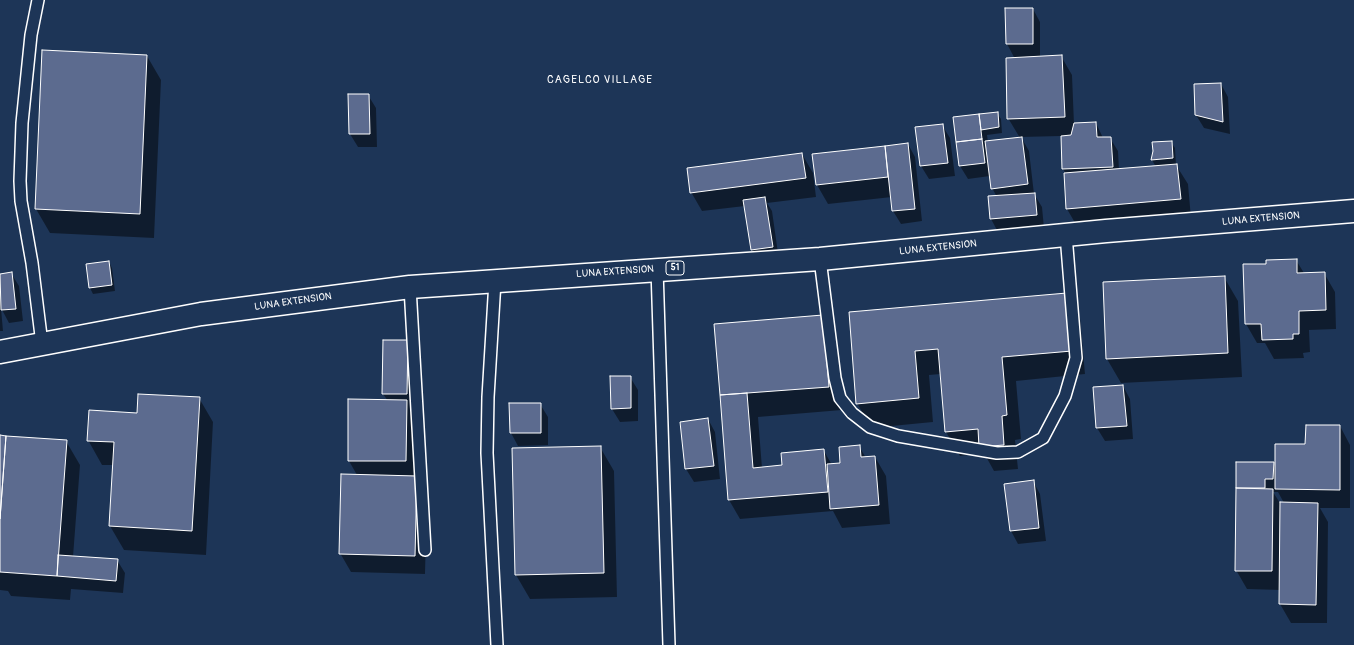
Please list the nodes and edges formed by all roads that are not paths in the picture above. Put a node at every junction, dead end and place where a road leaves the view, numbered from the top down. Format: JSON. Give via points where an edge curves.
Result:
{"nodes":[{"id":1,"x":38,"y":0,"type":"edge"},
{"id":2,"x":1354,"y":211,"type":"edge"},
{"id":3,"x":1066,"y":235,"type":"junction"},
{"id":4,"x":820,"y":259,"type":"junction"},
{"id":5,"x":657,"y":269,"type":"junction"},
{"id":6,"x":495,"y":281,"type":"junction"},
{"id":7,"x":410,"y":287,"type":"junction"},
{"id":8,"x":42,"y":344,"type":"junction"},
{"id":9,"x":0,"y":352,"type":"edge"},
{"id":10,"x":425,"y":550,"type":"dead end"},
{"id":11,"x":497,"y":645,"type":"edge"},
{"id":12,"x":669,"y":645,"type":"edge"}],
"edges":[{"from":1,"to":8,"type":"lane","via":[[31,35],[20,181]]},
{"from":2,"to":3,"type":"highway","name":"LUNA EXTENSION","number":"51"},
{"from":3,"to":4,"type":"highway","name":"LUNA EXTENSION","number":"51"},
{"from":3,"to":4,"type":"lane","via":[[1076,358],[1065,396],[1043,438],[1018,452],[998,453],[898,436],[870,427],[852,414],[840,398],[835,378]]},
{"from":4,"to":5,"type":"highway","name":"LUNA EXTENSION","number":"51"},
{"from":5,"to":6,"type":"highway","name":"LUNA EXTENSION","number":"51"},
{"from":5,"to":12,"type":"lane"},
{"from":6,"to":7,"type":"highway","name":"LUNA EXTENSION","number":"51"},
{"from":6,"to":11,"type":"lane","via":[[487,453]]},
{"from":7,"to":8,"type":"highway","name":"LUNA EXTENSION","number":"51","via":[[202,314]]},
{"from":7,"to":10,"type":"lane"},
{"from":8,"to":9,"type":"highway","name":"LUNA EXTENSION","number":"51"}]}
